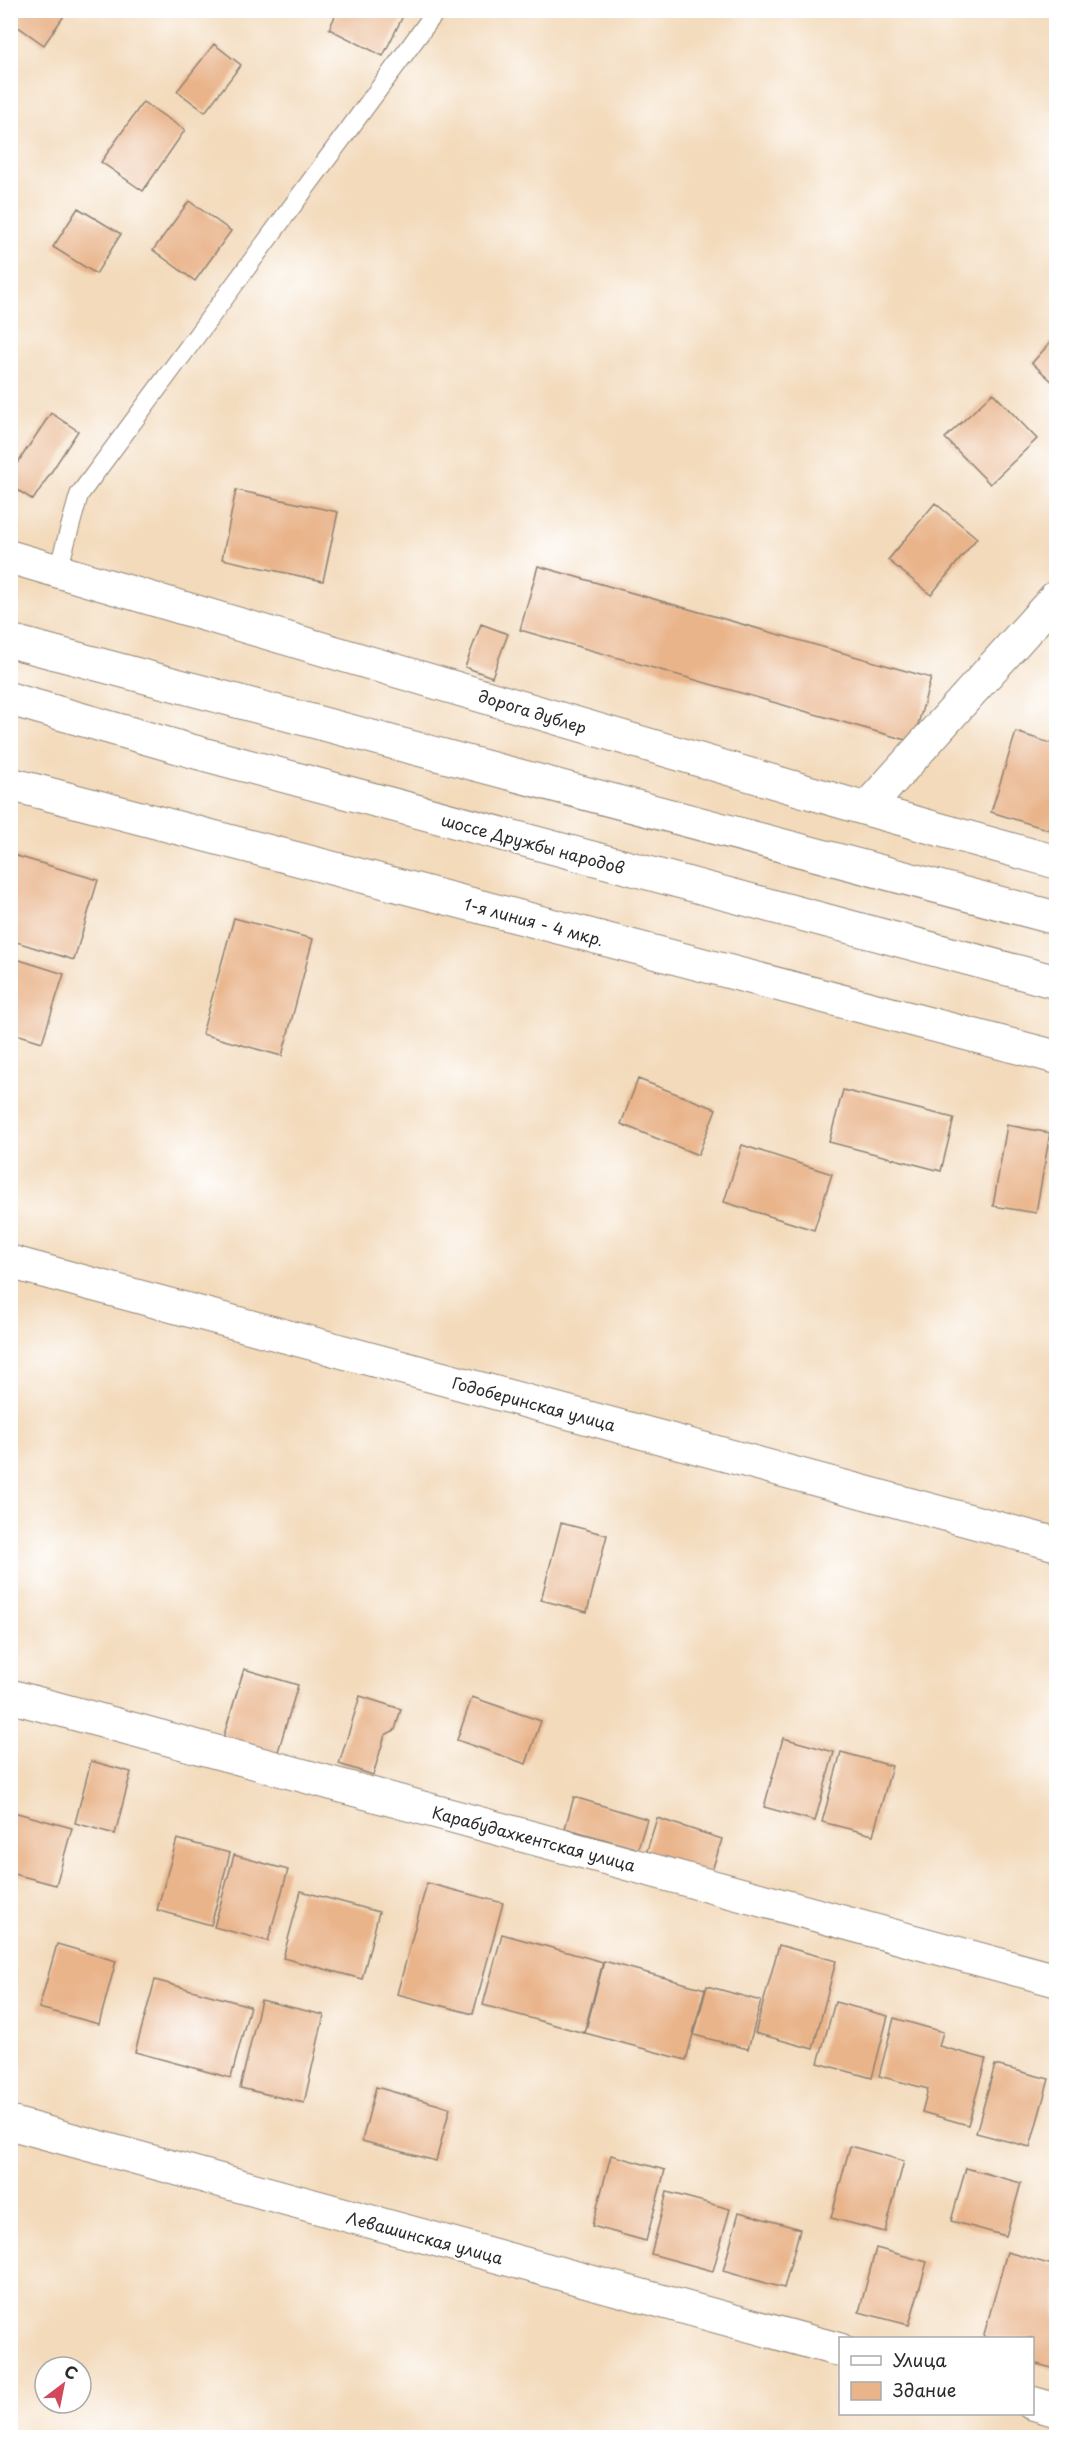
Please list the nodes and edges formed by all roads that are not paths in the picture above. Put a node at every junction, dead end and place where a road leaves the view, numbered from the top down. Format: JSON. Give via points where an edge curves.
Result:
{"nodes":[{"id":1,"x":437,"y":10,"type":"edge"},
{"id":2,"x":10,"y":557,"type":"edge"},
{"id":3,"x":58,"y":570,"type":"junction"},
{"id":4,"x":1056,"y":597,"type":"edge"},
{"id":5,"x":10,"y":641,"type":"edge"},
{"id":6,"x":10,"y":699,"type":"edge"},
{"id":7,"x":10,"y":784,"type":"edge"},
{"id":8,"x":866,"y":809,"type":"junction"},
{"id":9,"x":1056,"y":862,"type":"edge"},
{"id":10,"x":1056,"y":918,"type":"edge"},
{"id":11,"x":1056,"y":982,"type":"edge"},
{"id":12,"x":1056,"y":1057,"type":"edge"},
{"id":13,"x":10,"y":1262,"type":"edge"},
{"id":14,"x":1056,"y":1544,"type":"edge"},
{"id":15,"x":10,"y":1696,"type":"edge"},
{"id":16,"x":1056,"y":1980,"type":"edge"},
{"id":17,"x":10,"y":2123,"type":"edge"},
{"id":18,"x":839,"y":2350,"type":"edge"},
{"id":19,"x":1034,"y":2404,"type":"edge"},
{"id":20,"x":1056,"y":2410,"type":"edge"}],
"edges":[{"from":1,"to":3,"type":"lane","via":[[79,495]]},
{"from":2,"to":3,"type":"street","name":"дорога дублер"},
{"from":3,"to":8,"type":"street","name":"дорога дублер"},
{"from":4,"to":8,"type":"street"},
{"from":5,"to":10,"type":"street"},
{"from":6,"to":11,"type":"street","name":"шоссе Дружбы народов"},
{"from":7,"to":12,"type":"street","name":"1-я линия - 4 мкр."},
{"from":8,"to":9,"type":"street","name":"дорога дублер"},
{"from":13,"to":14,"type":"street","name":"Годоберинская улица"},
{"from":15,"to":16,"type":"street","name":"Карабудахкентская улица"},
{"from":17,"to":18,"type":"street","name":"Левашинская улица"},
{"from":19,"to":20,"type":"street"}]}
